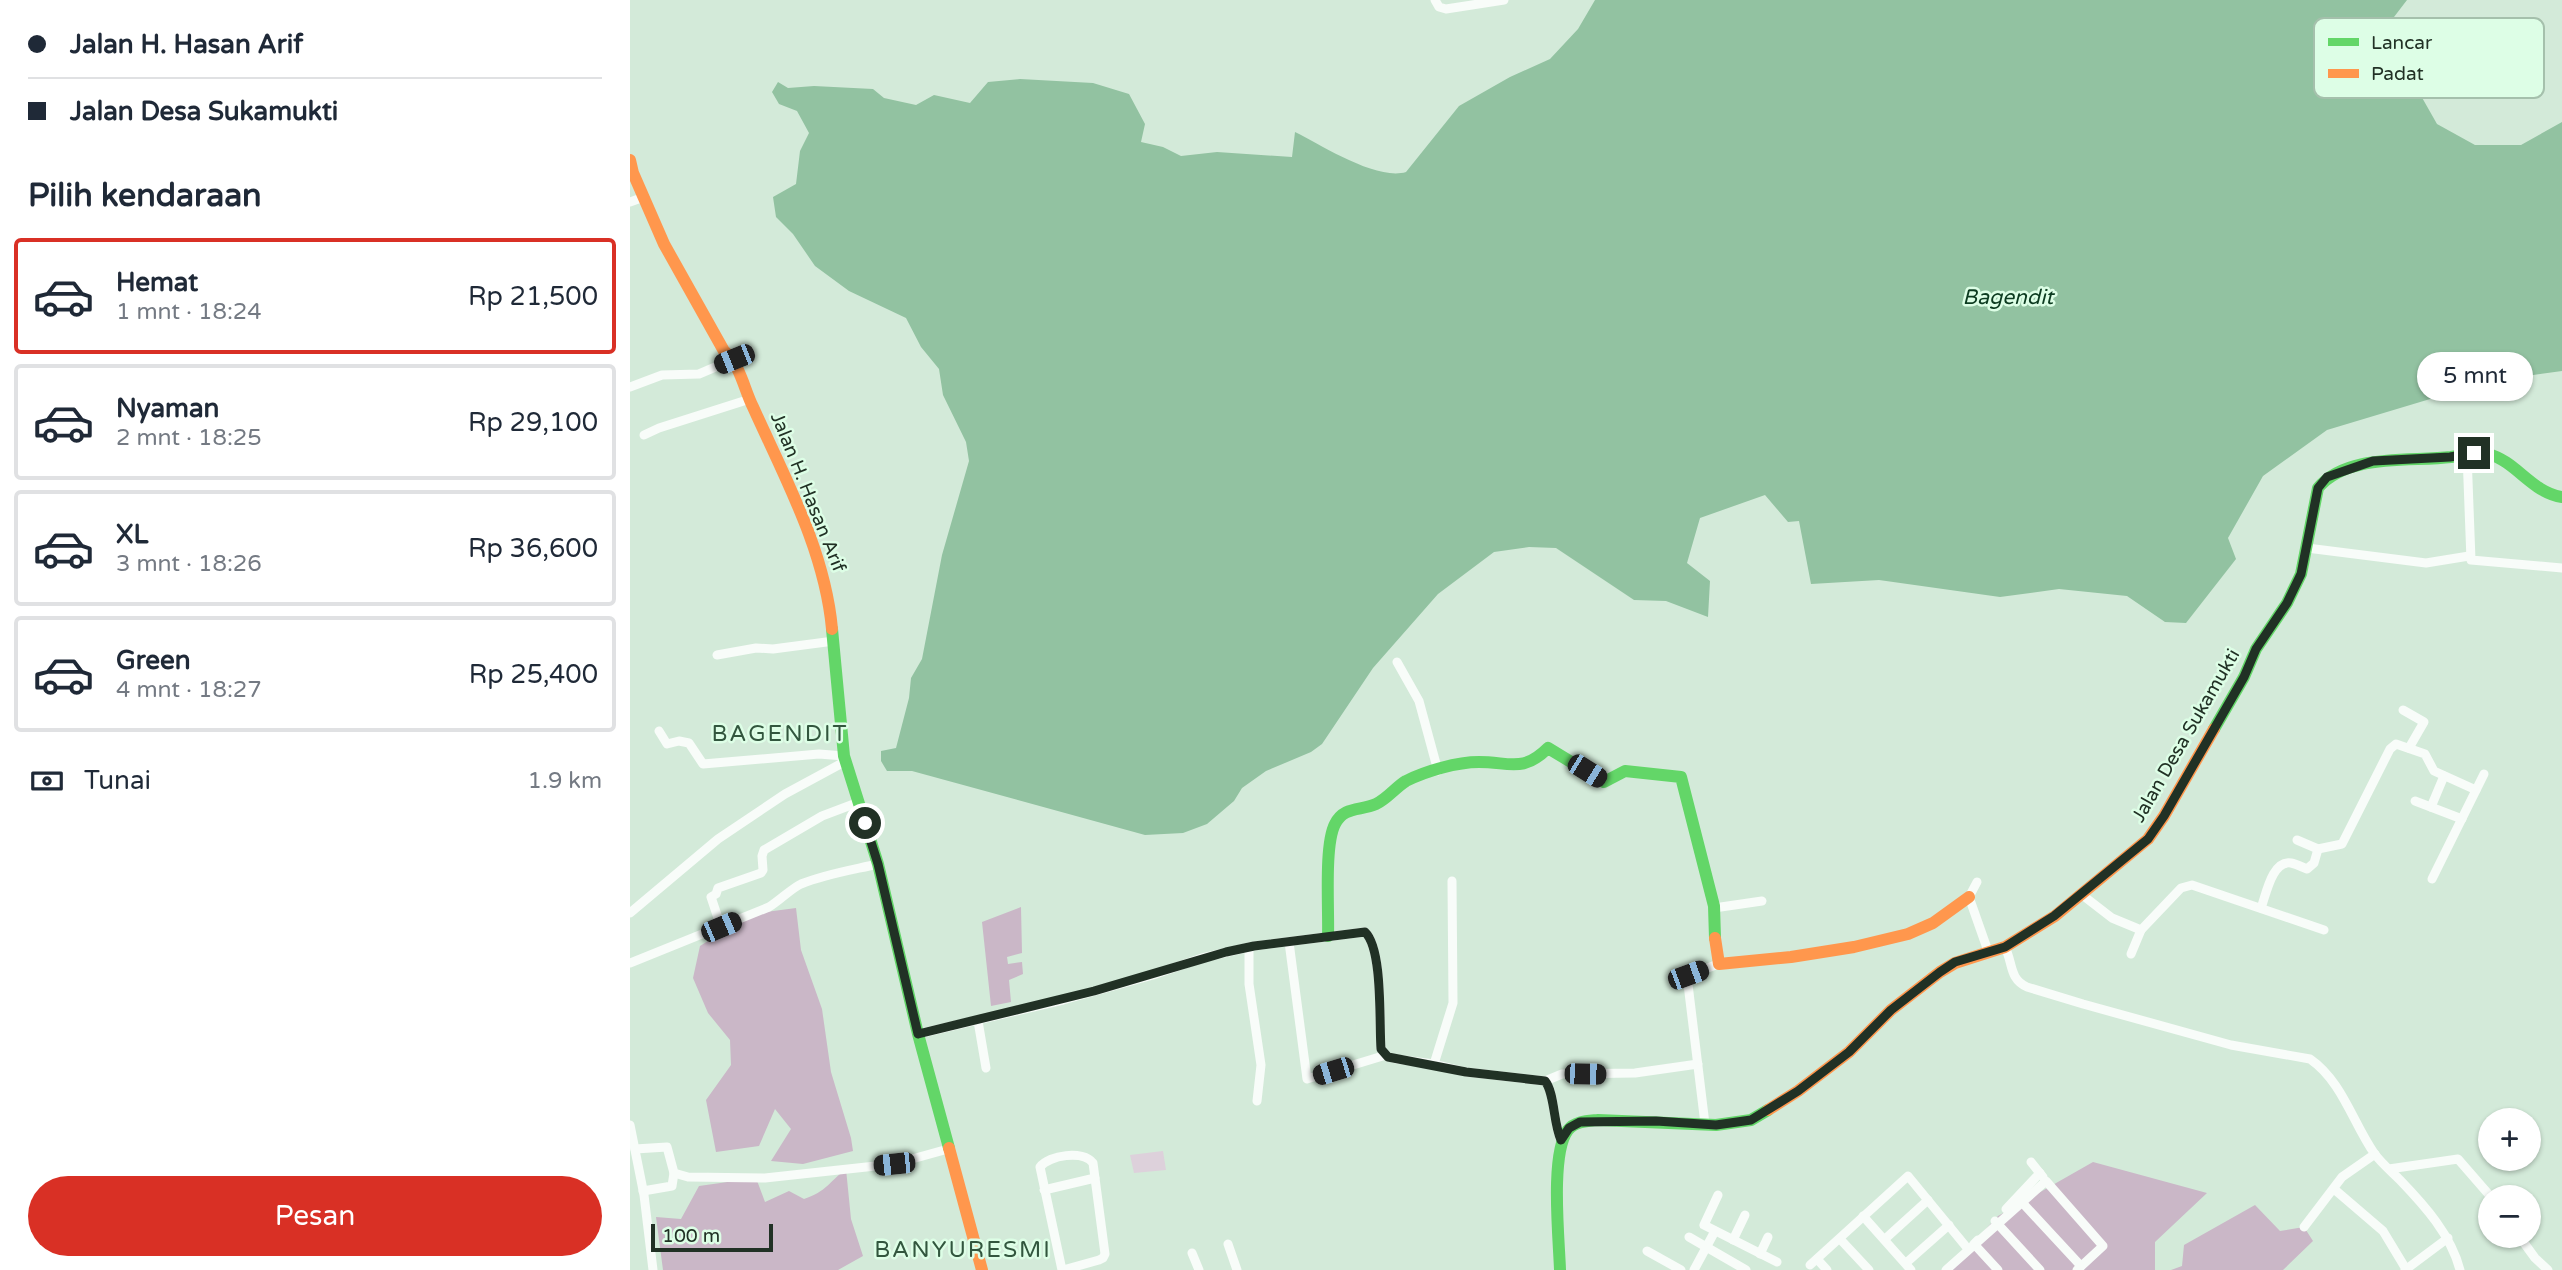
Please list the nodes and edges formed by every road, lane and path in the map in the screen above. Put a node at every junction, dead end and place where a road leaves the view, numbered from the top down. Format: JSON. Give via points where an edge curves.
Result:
{"nodes":[{"id":1,"x":1435,"y":0,"type":"edge"},
{"id":2,"x":1504,"y":0,"type":"edge"},
{"id":3,"x":630,"y":160,"type":"edge"},
{"id":4,"x":644,"y":197,"type":"junction"},
{"id":5,"x":630,"y":202,"type":"edge"},
{"id":6,"x":734,"y":359,"type":"junction"},
{"id":7,"x":630,"y":387,"type":"edge"},
{"id":8,"x":750,"y":399,"type":"junction"},
{"id":9,"x":645,"y":435,"type":"dead end"},
{"id":10,"x":2467,"y":454,"type":"junction"},
{"id":11,"x":2562,"y":497,"type":"edge"},
{"id":12,"x":2307,"y":548,"type":"junction"},
{"id":13,"x":2469,"y":556,"type":"junction"},
{"id":14,"x":2562,"y":568,"type":"edge"},
{"id":15,"x":834,"y":641,"type":"junction"},
{"id":16,"x":717,"y":655,"type":"dead end"},
{"id":17,"x":1396,"y":662,"type":"dead end"},
{"id":18,"x":2403,"y":710,"type":"dead end"},
{"id":19,"x":659,"y":732,"type":"dead end"},
{"id":20,"x":2409,"y":748,"type":"junction"},
{"id":21,"x":845,"y":758,"type":"junction"},
{"id":22,"x":1438,"y":771,"type":"junction"},
{"id":23,"x":2484,"y":774,"type":"dead end"},
{"id":24,"x":2445,"y":776,"type":"junction"},
{"id":25,"x":2476,"y":790,"type":"junction"},
{"id":26,"x":2415,"y":801,"type":"dead end"},
{"id":27,"x":859,"y":802,"type":"junction"},
{"id":28,"x":2431,"y":807,"type":"junction"},
{"id":29,"x":2462,"y":819,"type":"junction"},
{"id":30,"x":2297,"y":840,"type":"dead end"},
{"id":31,"x":2318,"y":849,"type":"junction"},
{"id":32,"x":878,"y":864,"type":"junction"},
{"id":33,"x":2432,"y":879,"type":"dead end"},
{"id":34,"x":1452,"y":881,"type":"dead end"},
{"id":35,"x":1977,"y":882,"type":"dead end"},
{"id":36,"x":2081,"y":894,"type":"junction"},
{"id":37,"x":1969,"y":897,"type":"junction"},
{"id":38,"x":1762,"y":901,"type":"dead end"},
{"id":39,"x":1714,"y":908,"type":"junction"},
{"id":40,"x":2261,"y":908,"type":"junction"},
{"id":41,"x":630,"y":913,"type":"edge"},
{"id":42,"x":721,"y":927,"type":"junction"},
{"id":43,"x":2141,"y":930,"type":"junction"},
{"id":44,"x":2324,"y":930,"type":"dead end"},
{"id":45,"x":1328,"y":936,"type":"junction"},
{"id":46,"x":1289,"y":943,"type":"junction"},
{"id":47,"x":1249,"y":947,"type":"junction"},
{"id":48,"x":2005,"y":947,"type":"junction"},
{"id":49,"x":1988,"y":951,"type":"junction"},
{"id":50,"x":2131,"y":954,"type":"dead end"},
{"id":51,"x":630,"y":963,"type":"edge"},
{"id":52,"x":1718,"y":964,"type":"junction"},
{"id":53,"x":978,"y":1021,"type":"junction"},
{"id":54,"x":918,"y":1034,"type":"junction"},
{"id":55,"x":1386,"y":1055,"type":"junction"},
{"id":56,"x":1434,"y":1064,"type":"junction"},
{"id":57,"x":1698,"y":1064,"type":"junction"},
{"id":58,"x":986,"y":1068,"type":"dead end"},
{"id":59,"x":1545,"y":1081,"type":"junction"},
{"id":60,"x":1257,"y":1101,"type":"dead end"},
{"id":61,"x":1705,"y":1124,"type":"junction"},
{"id":62,"x":630,"y":1125,"type":"edge"},
{"id":63,"x":1561,"y":1140,"type":"junction"},
{"id":64,"x":635,"y":1149,"type":"junction"},
{"id":65,"x":948,"y":1149,"type":"junction"},
{"id":66,"x":2375,"y":1154,"type":"junction"},
{"id":67,"x":2031,"y":1162,"type":"dead end"},
{"id":68,"x":2389,"y":1169,"type":"junction"},
{"id":69,"x":674,"y":1173,"type":"junction"},
{"id":70,"x":2043,"y":1177,"type":"junction"},
{"id":71,"x":1095,"y":1178,"type":"junction"},
{"id":72,"x":2481,"y":1185,"type":"edge"},
{"id":73,"x":2334,"y":1189,"type":"junction"},
{"id":74,"x":1044,"y":1190,"type":"junction"},
{"id":75,"x":643,"y":1191,"type":"junction"},
{"id":76,"x":1718,"y":1195,"type":"dead end"},
{"id":77,"x":1928,"y":1200,"type":"junction"},
{"id":78,"x":2020,"y":1200,"type":"junction"},
{"id":79,"x":1745,"y":1215,"type":"dead end"},
{"id":80,"x":1863,"y":1216,"type":"junction"},
{"id":81,"x":1997,"y":1222,"type":"junction"},
{"id":82,"x":1949,"y":1225,"type":"junction"},
{"id":83,"x":2304,"y":1227,"type":"dead end"},
{"id":84,"x":1716,"y":1231,"type":"junction"},
{"id":85,"x":1689,"y":1237,"type":"dead end"},
{"id":86,"x":1768,"y":1237,"type":"dead end"},
{"id":87,"x":2448,"y":1238,"type":"junction"},
{"id":88,"x":1840,"y":1239,"type":"junction"},
{"id":89,"x":1885,"y":1239,"type":"junction"},
{"id":90,"x":1733,"y":1240,"type":"junction"},
{"id":91,"x":1228,"y":1244,"type":"dead end"},
{"id":92,"x":1706,"y":1247,"type":"junction"},
{"id":93,"x":1971,"y":1247,"type":"junction"},
{"id":94,"x":2528,"y":1248,"type":"edge"},
{"id":95,"x":1647,"y":1251,"type":"dead end"},
{"id":96,"x":1192,"y":1253,"type":"dead end"},
{"id":97,"x":1760,"y":1254,"type":"junction"},
{"id":98,"x":1777,"y":1262,"type":"dead end"},
{"id":99,"x":1909,"y":1267,"type":"edge"},
{"id":100,"x":2079,"y":1268,"type":"edge"},
{"id":101,"x":1950,"y":1269,"type":"edge"},
{"id":102,"x":653,"y":1270,"type":"edge"},
{"id":103,"x":982,"y":1270,"type":"edge"},
{"id":104,"x":1063,"y":1270,"type":"edge"},
{"id":105,"x":1199,"y":1270,"type":"edge"},
{"id":106,"x":1237,"y":1270,"type":"edge"},
{"id":107,"x":1560,"y":1270,"type":"edge"},
{"id":108,"x":1681,"y":1270,"type":"edge"},
{"id":109,"x":1694,"y":1270,"type":"edge"},
{"id":110,"x":1746,"y":1270,"type":"edge"},
{"id":111,"x":1828,"y":1270,"type":"edge"},
{"id":112,"x":1869,"y":1270,"type":"edge"},
{"id":113,"x":1998,"y":1270,"type":"edge"},
{"id":114,"x":2040,"y":1270,"type":"edge"},
{"id":115,"x":2405,"y":1270,"type":"edge"},
{"id":116,"x":2460,"y":1270,"type":"edge"},
{"id":117,"x":2547,"y":1270,"type":"edge"}],
"edges":[{"from":1,"to":2,"type":"street","via":[[1446,9]]},
{"from":3,"to":4,"type":"street","name":"Jalan H. Hasan Arif"},
{"from":4,"to":5,"type":"street"},
{"from":4,"to":6,"type":"street","name":"Jalan H. Hasan Arif","via":[[664,244],[724,351]]},
{"from":6,"to":7,"type":"street","via":[[699,374],[662,374]]},
{"from":6,"to":8,"type":"street","name":"Jalan H. Hasan Arif"},
{"from":8,"to":9,"type":"street"},
{"from":8,"to":15,"type":"street","name":"Jalan H. Hasan Arif","via":[[826,585]]},
{"from":10,"to":11,"type":"street","name":"Jalan Desa Sukamukti","via":[[2489,454],[2527,481]]},
{"from":10,"to":12,"type":"street","name":"Jalan Desa Sukamukti","via":[[2373,461],[2327,477],[2318,488]]},
{"from":10,"to":13,"type":"street"},
{"from":12,"to":13,"type":"street","via":[[2426,563]]},
{"from":12,"to":36,"type":"street","name":"Jalan Desa Sukamukti","via":[[2287,603],[2256,649],[2164,816],[2148,839]]},
{"from":13,"to":14,"type":"street","via":[[2475,561]]},
{"from":15,"to":16,"type":"street"},
{"from":15,"to":21,"type":"street","name":"Jalan H. Hasan Arif"},
{"from":17,"to":22,"type":"street","via":[[1419,701]]},
{"from":18,"to":20,"type":"street","via":[[2424,722]]},
{"from":19,"to":21,"type":"street","via":[[667,744],[689,743],[703,764],[819,754]]},
{"from":20,"to":24,"type":"street","via":[[2425,754],[2430,767]]},
{"from":20,"to":31,"type":"street","via":[[2396,744],[2390,749],[2342,844]]},
{"from":21,"to":27,"type":"street","name":"Jalan H. Hasan Arif"},
{"from":21,"to":41,"type":"street","via":[[718,839]]},
{"from":22,"to":39,"type":"street","via":[[1477,762],[1519,766],[1536,760],[1548,748],[1604,782],[1625,771],[1678,775]]},
{"from":22,"to":45,"type":"street","via":[[1407,781],[1376,804],[1345,811],[1335,823],[1330,839]]},
{"from":23,"to":25,"type":"street"},
{"from":24,"to":25,"type":"street"},
{"from":24,"to":28,"type":"street"},
{"from":25,"to":29,"type":"street"},
{"from":26,"to":28,"type":"street"},
{"from":27,"to":32,"type":"street","name":"Jalan H. Hasan Arif"},
{"from":27,"to":42,"type":"street","via":[[822,816],[764,850],[761,873],[718,888],[711,897]]},
{"from":28,"to":29,"type":"street"},
{"from":29,"to":33,"type":"street"},
{"from":30,"to":31,"type":"street"},
{"from":31,"to":40,"type":"street","via":[[2307,869],[2292,863],[2279,866]]},
{"from":32,"to":42,"type":"street","via":[[798,885],[769,907]]},
{"from":32,"to":54,"type":"street","name":"Jalan H. Hasan Arif"},
{"from":34,"to":56,"type":"street","via":[[1453,1003]]},
{"from":35,"to":37,"type":"street"},
{"from":36,"to":43,"type":"street","via":[[2112,918]]},
{"from":36,"to":48,"type":"street","name":"Jalan Desa Sukamukti"},
{"from":37,"to":49,"type":"street"},
{"from":37,"to":52,"type":"street","via":[[1938,921],[1910,934],[1791,957]]},
{"from":38,"to":39,"type":"street"},
{"from":39,"to":52,"type":"street"},
{"from":40,"to":43,"type":"street","via":[[2187,885]]},
{"from":40,"to":44,"type":"street"},
{"from":42,"to":51,"type":"street"},
{"from":43,"to":50,"type":"street"},
{"from":45,"to":46,"type":"street"},
{"from":45,"to":55,"type":"street","via":[[1365,932],[1369,936],[1376,961],[1381,1049]]},
{"from":46,"to":47,"type":"street"},
{"from":46,"to":55,"type":"street","via":[[1307,1079]]},
{"from":47,"to":53,"type":"street"},
{"from":47,"to":60,"type":"street","via":[[1249,984],[1261,1065]]},
{"from":48,"to":49,"type":"street","name":"Jalan Desa Sukamukti"},
{"from":48,"to":66,"type":"street","via":[[2012,974],[2027,986],[2231,1045],[2311,1059],[2327,1074]]},
{"from":49,"to":61,"type":"street","name":"Jalan Desa Sukamukti","via":[[1955,962],[1931,978],[1849,1052],[1771,1110],[1751,1120]]},
{"from":52,"to":57,"type":"street","via":[[1687,976]]},
{"from":53,"to":54,"type":"street"},
{"from":53,"to":58,"type":"street"},
{"from":54,"to":65,"type":"street","name":"Jalan H. Hasan Arif"},
{"from":55,"to":56,"type":"street"},
{"from":56,"to":59,"type":"street"},
{"from":57,"to":59,"type":"street","via":[[1635,1073],[1562,1074]]},
{"from":57,"to":61,"type":"street"},
{"from":59,"to":63,"type":"street"},
{"from":61,"to":63,"type":"street","name":"Jalan Desa Sukamukti","via":[[1580,1122]]},
{"from":62,"to":64,"type":"street"},
{"from":63,"to":107,"type":"street","via":[[1557,1159]]},
{"from":64,"to":69,"type":"street","via":[[667,1147]]},
{"from":64,"to":75,"type":"street"},
{"from":65,"to":69,"type":"street","via":[[894,1164],[761,1178]]},
{"from":65,"to":103,"type":"street","name":"Jalan H. Hasan Arif"},
{"from":66,"to":68,"type":"street"},
{"from":66,"to":73,"type":"street","via":[[2342,1177]]},
{"from":67,"to":70,"type":"street"},
{"from":68,"to":72,"type":"street","via":[[2458,1159]]},
{"from":68,"to":87,"type":"street"},
{"from":69,"to":75,"type":"street","via":[[672,1186]]},
{"from":70,"to":78,"type":"street"},
{"from":70,"to":100,"type":"street","via":[[2102,1244]]},
{"from":71,"to":74,"type":"street"},
{"from":71,"to":74,"type":"street","via":[[1093,1163],[1082,1155],[1050,1159],[1039,1169]]},
{"from":71,"to":104,"type":"street","via":[[1104,1257]]},
{"from":73,"to":83,"type":"street"},
{"from":73,"to":115,"type":"street","via":[[2383,1231]]},
{"from":74,"to":104,"type":"street"},
{"from":75,"to":102,"type":"street"},
{"from":76,"to":84,"type":"street","via":[[1704,1225]]},
{"from":77,"to":80,"type":"street","via":[[1908,1176]]},
{"from":77,"to":82,"type":"street"},
{"from":77,"to":89,"type":"street"},
{"from":78,"to":81,"type":"street"},
{"from":78,"to":100,"type":"street"},
{"from":79,"to":90,"type":"street"},
{"from":80,"to":88,"type":"street"},
{"from":80,"to":89,"type":"street"},
{"from":81,"to":93,"type":"street"},
{"from":81,"to":114,"type":"street"},
{"from":82,"to":93,"type":"street"},
{"from":82,"to":99,"type":"street"},
{"from":84,"to":90,"type":"street"},
{"from":84,"to":92,"type":"street"},
{"from":85,"to":92,"type":"street"},
{"from":86,"to":97,"type":"street"},
{"from":87,"to":115,"type":"street"},
{"from":87,"to":116,"type":"street"},
{"from":88,"to":111,"type":"street","via":[[1814,1262]]},
{"from":88,"to":112,"type":"street"},
{"from":89,"to":99,"type":"street"},
{"from":90,"to":97,"type":"street"},
{"from":91,"to":106,"type":"street"},
{"from":92,"to":109,"type":"street"},
{"from":92,"to":110,"type":"street"},
{"from":93,"to":101,"type":"street"},
{"from":93,"to":113,"type":"street"},
{"from":94,"to":117,"type":"street"},
{"from":95,"to":108,"type":"street"},
{"from":96,"to":105,"type":"street"},
{"from":97,"to":98,"type":"street"}]}
